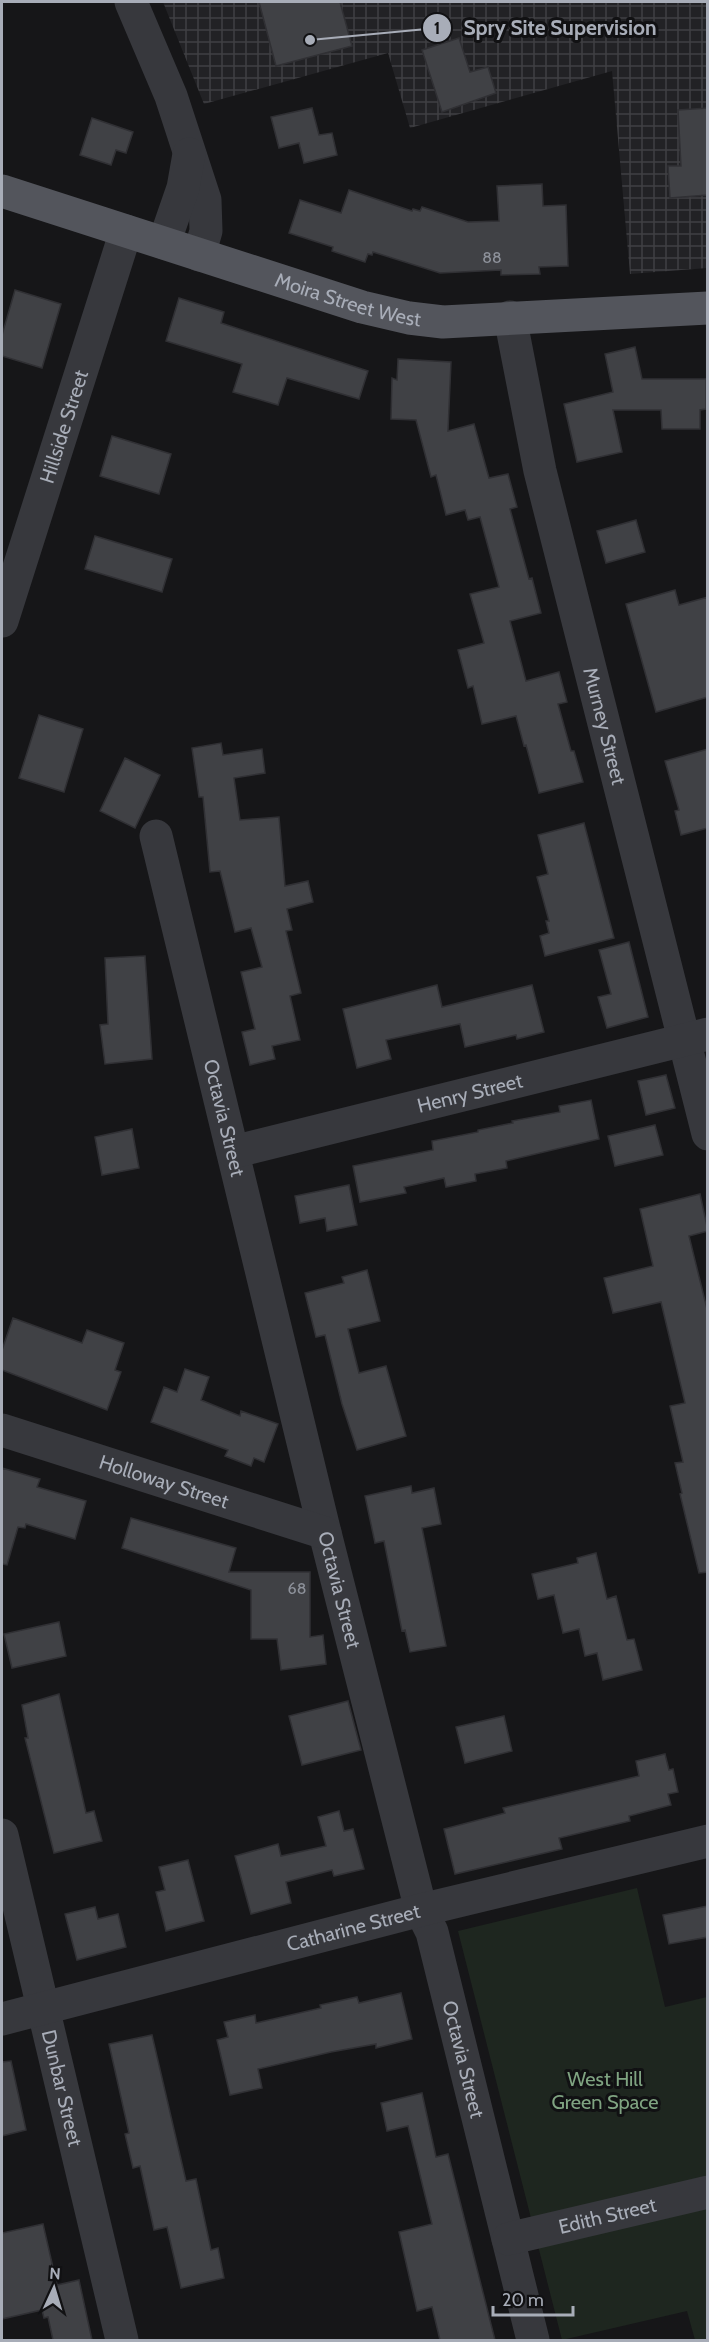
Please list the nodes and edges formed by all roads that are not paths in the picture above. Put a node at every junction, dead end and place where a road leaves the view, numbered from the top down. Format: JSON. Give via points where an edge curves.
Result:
{"nodes":[{"id":1,"x":131,"y":2,"type":"edge"},
{"id":2,"x":189,"y":153,"type":"junction"},
{"id":3,"x":2,"y":191,"type":"edge"},
{"id":4,"x":126,"y":231,"type":"junction"},
{"id":5,"x":164,"y":243,"type":"junction"},
{"id":6,"x":199,"y":255,"type":"junction"},
{"id":7,"x":708,"y":308,"type":"edge"},
{"id":8,"x":510,"y":317,"type":"junction"},
{"id":9,"x":2,"y":621,"type":"edge"},
{"id":10,"x":156,"y":836,"type":"dead end"},
{"id":11,"x":696,"y":1038,"type":"edge"},
{"id":12,"x":708,"y":1134,"type":"edge"},
{"id":13,"x":233,"y":1152,"type":"junction"},
{"id":14,"x":2,"y":1430,"type":"edge"},
{"id":15,"x":325,"y":1533,"type":"junction"},
{"id":16,"x":2,"y":1835,"type":"edge"},
{"id":17,"x":708,"y":1841,"type":"edge"},
{"id":18,"x":421,"y":1910,"type":"junction"},
{"id":19,"x":44,"y":2010,"type":"junction"},
{"id":20,"x":2,"y":2019,"type":"edge"},
{"id":21,"x":708,"y":2192,"type":"edge"},
{"id":22,"x":508,"y":2239,"type":"junction"},
{"id":23,"x":122,"y":2340,"type":"edge"},
{"id":24,"x":533,"y":2340,"type":"edge"}],
"edges":[{"from":1,"to":2,"type":"street","via":[[171,96]]},
{"from":2,"to":5,"type":"street","via":[[183,188]]},
{"from":2,"to":6,"type":"street","via":[[205,200],[206,231]]},
{"from":3,"to":4,"type":"main road","name":"Moira Street West"},
{"from":4,"to":5,"type":"main road","name":"Moira Street West"},
{"from":4,"to":9,"type":"street","name":"Hillside Street"},
{"from":5,"to":6,"type":"main road","name":"Moira Street West"},
{"from":6,"to":8,"type":"main road","name":"Moira Street West","via":[[409,318],[443,322]]},
{"from":7,"to":8,"type":"main road","name":"Moira Street West"},
{"from":8,"to":11,"type":"street","name":"Murney Street","via":[[540,471]]},
{"from":10,"to":13,"type":"street","name":"Octavia Street"},
{"from":11,"to":12,"type":"street","name":"Murney Street"},
{"from":11,"to":13,"type":"street","name":"Henry Street"},
{"from":13,"to":15,"type":"street","name":"Octavia Street"},
{"from":14,"to":15,"type":"street","name":"Holloway Street"},
{"from":15,"to":18,"type":"street","name":"Octavia Street"},
{"from":16,"to":19,"type":"street","name":"Dunbar Street"},
{"from":17,"to":18,"type":"street","name":"Catharine Street"},
{"from":18,"to":19,"type":"street","name":"Catharine Street"},
{"from":18,"to":22,"type":"street","name":"Octavia Street","via":[[432,1932]]},
{"from":19,"to":20,"type":"street","name":"Catharine Street"},
{"from":19,"to":23,"type":"street","name":"Dunbar Street"},
{"from":21,"to":22,"type":"street","name":"Edith Street"},
{"from":22,"to":24,"type":"street","name":"Octavia Street"}]}
